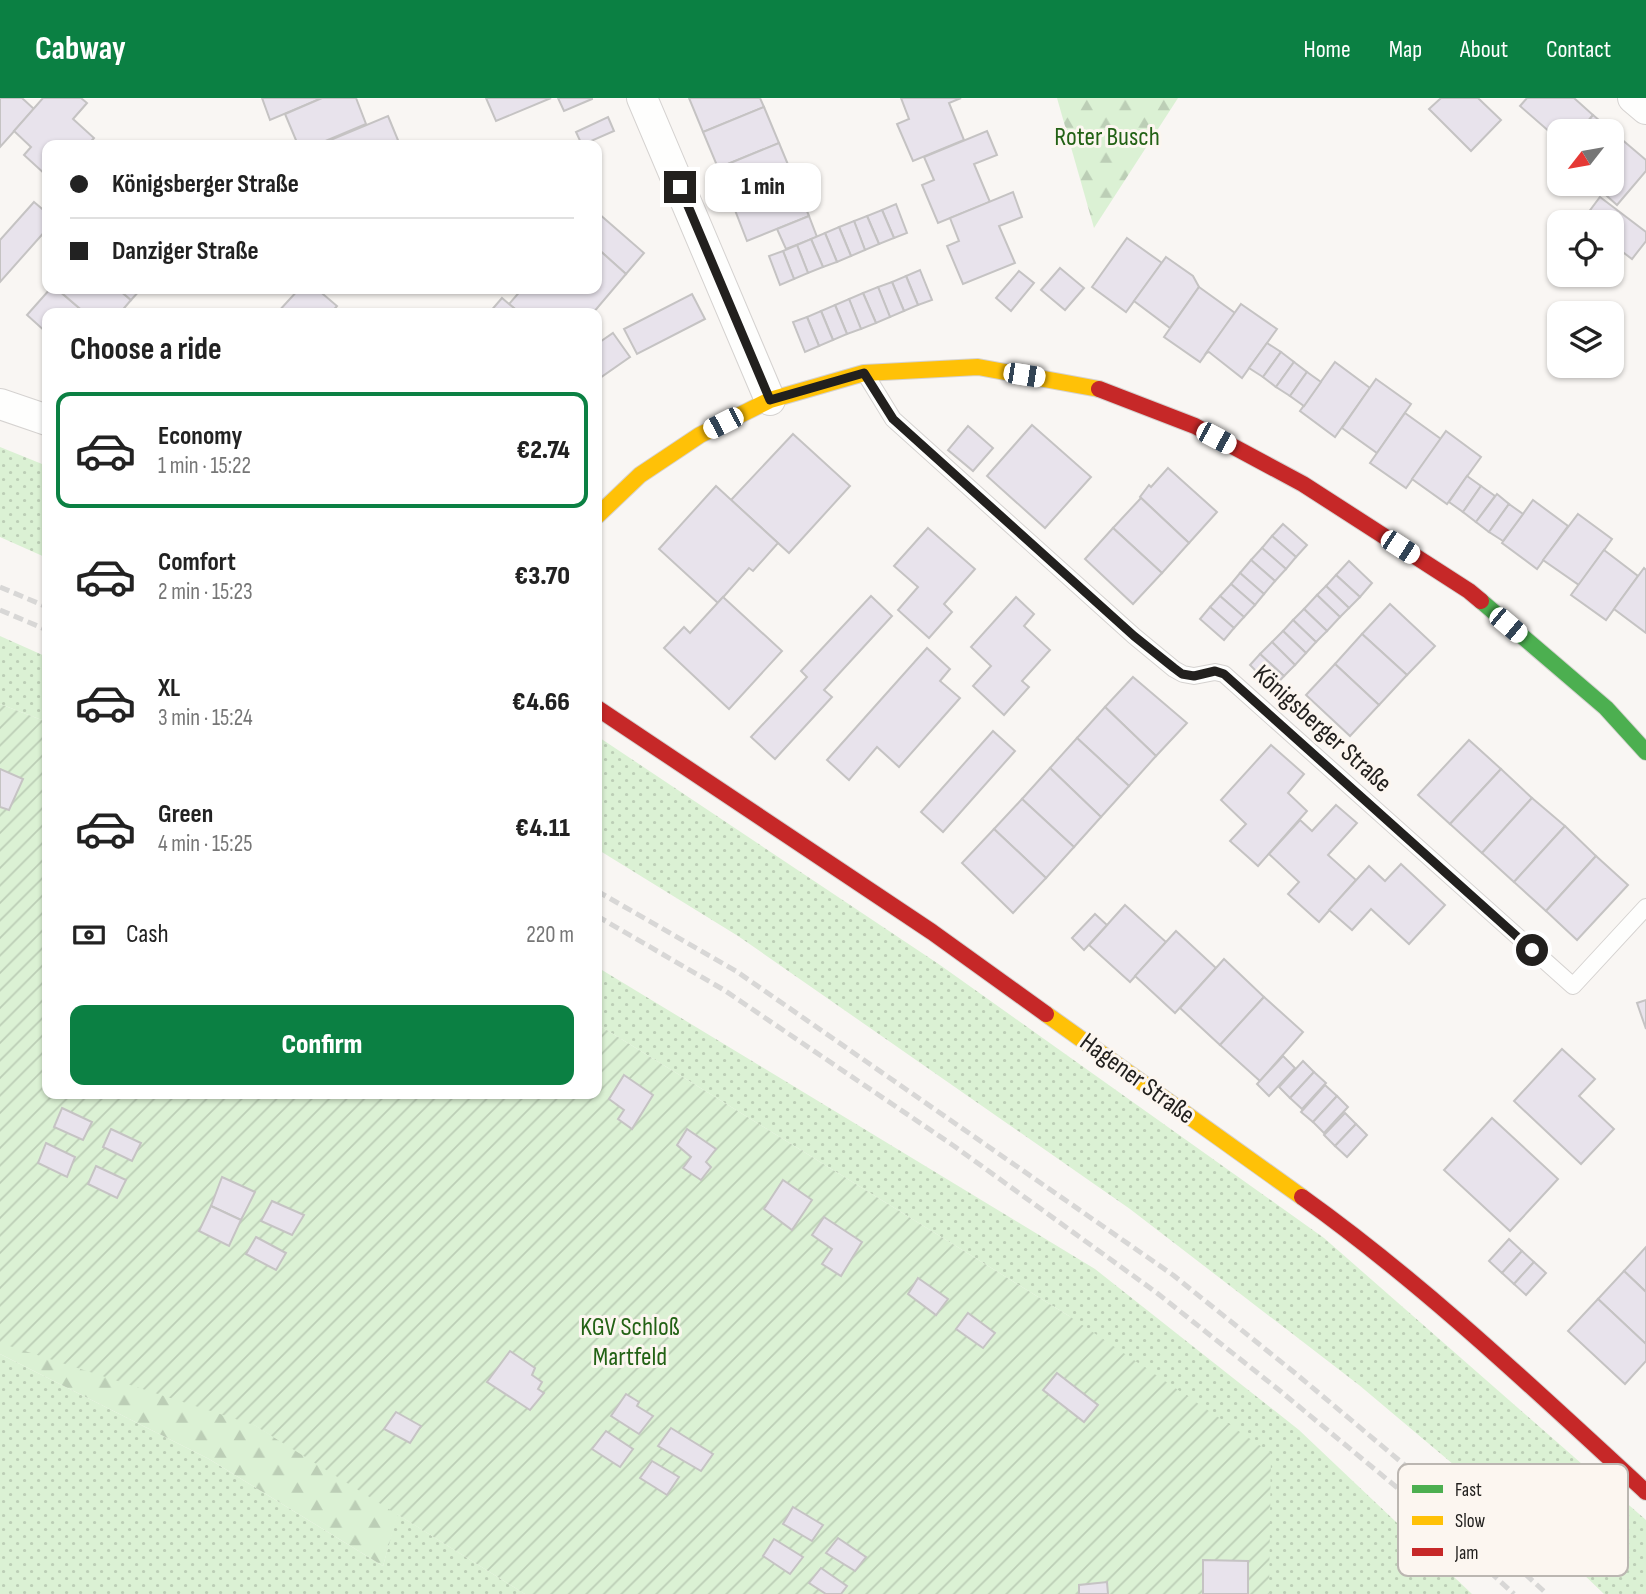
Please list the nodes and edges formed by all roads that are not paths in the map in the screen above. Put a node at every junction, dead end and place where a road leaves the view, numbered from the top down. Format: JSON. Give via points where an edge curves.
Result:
{"nodes":[{"id":1,"x":642,"y":98,"type":"edge"},
{"id":2,"x":1633,"y":98,"type":"edge"},
{"id":3,"x":1646,"y":109,"type":"edge"},
{"id":4,"x":864,"y":373,"type":"junction"},
{"id":5,"x":770,"y":400,"type":"junction"},
{"id":6,"x":0,"y":404,"type":"edge"},
{"id":7,"x":42,"y":418,"type":"edge"},
{"id":8,"x":602,"y":511,"type":"edge"},
{"id":9,"x":602,"y":711,"type":"edge"},
{"id":10,"x":1646,"y":752,"type":"edge"},
{"id":11,"x":1646,"y":907,"type":"edge"},
{"id":12,"x":1616,"y":1464,"type":"edge"},
{"id":13,"x":1628,"y":1475,"type":"edge"},
{"id":14,"x":1646,"y":1492,"type":"edge"}],
"edges":[{"from":1,"to":5,"type":"street"},
{"from":2,"to":3,"type":"street"},
{"from":4,"to":5,"type":"street"},
{"from":4,"to":10,"type":"street","via":[[978,367],[1093,387],[1195,426],[1303,484],[1469,592],[1606,708]]},
{"from":4,"to":11,"type":"lane","name":"Königsberger Straße","via":[[893,419],[1134,636],[1182,674],[1224,674],[1573,986]]},
{"from":5,"to":8,"type":"street","via":[[690,442],[640,475]]},
{"from":6,"to":7,"type":"street"},
{"from":9,"to":12,"type":"street","name":"Hagener Straße","via":[[932,932],[1348,1230],[1504,1361]]},
{"from":13,"to":14,"type":"street","name":"Hagener Straße"}]}
